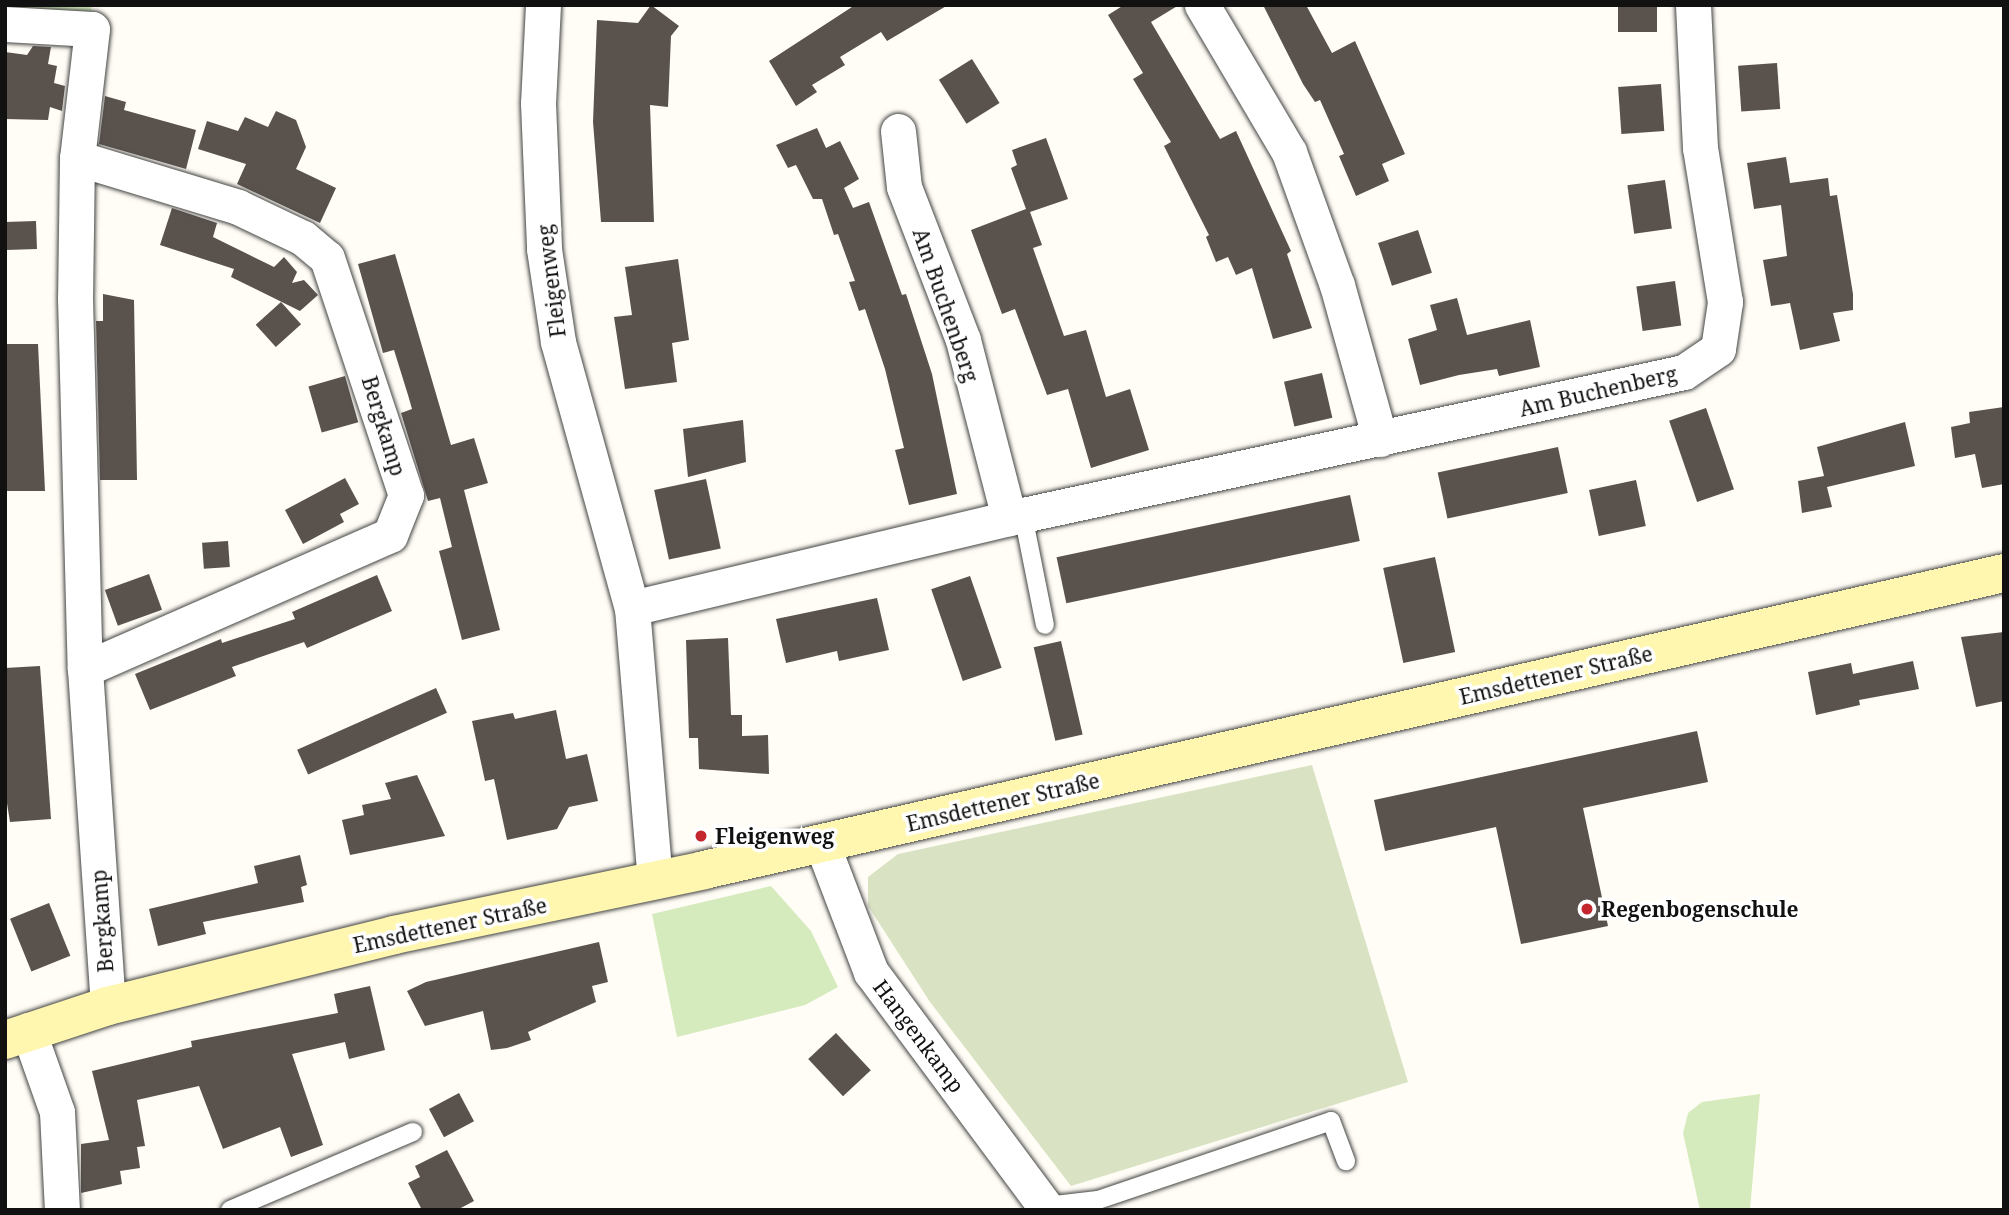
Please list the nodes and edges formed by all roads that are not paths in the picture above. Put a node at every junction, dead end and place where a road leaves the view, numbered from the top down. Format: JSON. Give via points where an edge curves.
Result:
{"nodes":[{"id":1,"x":542,"y":5,"type":"edge"},
{"id":2,"x":1202,"y":5,"type":"edge"},
{"id":3,"x":1693,"y":5,"type":"edge"},
{"id":4,"x":5,"y":24,"type":"edge"},
{"id":5,"x":898,"y":131,"type":"dead end"},
{"id":6,"x":77,"y":158,"type":"junction"},
{"id":7,"x":1380,"y":439,"type":"junction"},
{"id":8,"x":1016,"y":517,"type":"junction"},
{"id":9,"x":2004,"y":573,"type":"edge"},
{"id":10,"x":632,"y":608,"type":"junction"},
{"id":11,"x":1045,"y":625,"type":"dead end"},
{"id":12,"x":85,"y":669,"type":"junction"},
{"id":13,"x":822,"y":844,"type":"junction"},
{"id":14,"x":655,"y":881,"type":"junction"},
{"id":15,"x":108,"y":1006,"type":"junction"},
{"id":16,"x":17,"y":1035,"type":"edge"},
{"id":17,"x":413,"y":1132,"type":"dead end"},
{"id":18,"x":1346,"y":1161,"type":"dead end"},
{"id":19,"x":1045,"y":1209,"type":"edge"},
{"id":20,"x":62,"y":1210,"type":"edge"},
{"id":21,"x":230,"y":1210,"type":"edge"}],
"edges":[{"from":1,"to":10,"type":"street","name":"Fleigenweg","via":[[538,103],[544,249],[558,342]]},
{"from":2,"to":7,"type":"street","via":[[1289,152],[1337,285]]},
{"from":3,"to":7,"type":"street","name":"Am Buchenberg","via":[[1700,148],[1725,302],[1718,349],[1685,372]]},
{"from":4,"to":6,"type":"street","name":"Bergkamp","via":[[92,29]]},
{"from":5,"to":8,"type":"street","name":"Am Buchenberg","via":[[904,187],[963,340]]},
{"from":6,"to":12,"type":"street","name":"Bergkamp","via":[[75,298]]},
{"from":6,"to":12,"type":"street","name":"Bergkamp","via":[[238,207],[303,238],[327,258],[406,495],[390,535]]},
{"from":7,"to":8,"type":"street","name":"Am Buchenberg"},
{"from":8,"to":10,"type":"street","name":"Am Buchenberg"},
{"from":8,"to":11,"type":"lane"},
{"from":9,"to":13,"type":"main road","name":"Emsdettener Straße"},
{"from":10,"to":14,"type":"street","name":"Fleigenweg"},
{"from":12,"to":15,"type":"street","name":"Bergkamp"},
{"from":13,"to":14,"type":"main road","name":"Emsdettener Straße"},
{"from":13,"to":19,"type":"street","name":"Hangenkamp","via":[[871,972]]},
{"from":14,"to":15,"type":"main road","name":"Emsdettener Straße","via":[[394,935]]},
{"from":15,"to":16,"type":"main road","name":"Emsdettener Straße"},
{"from":16,"to":20,"type":"street","via":[[57,1112]]},
{"from":17,"to":21,"type":"lane"},
{"from":18,"to":19,"type":"lane","via":[[1331,1121],[1098,1200]]}]}
